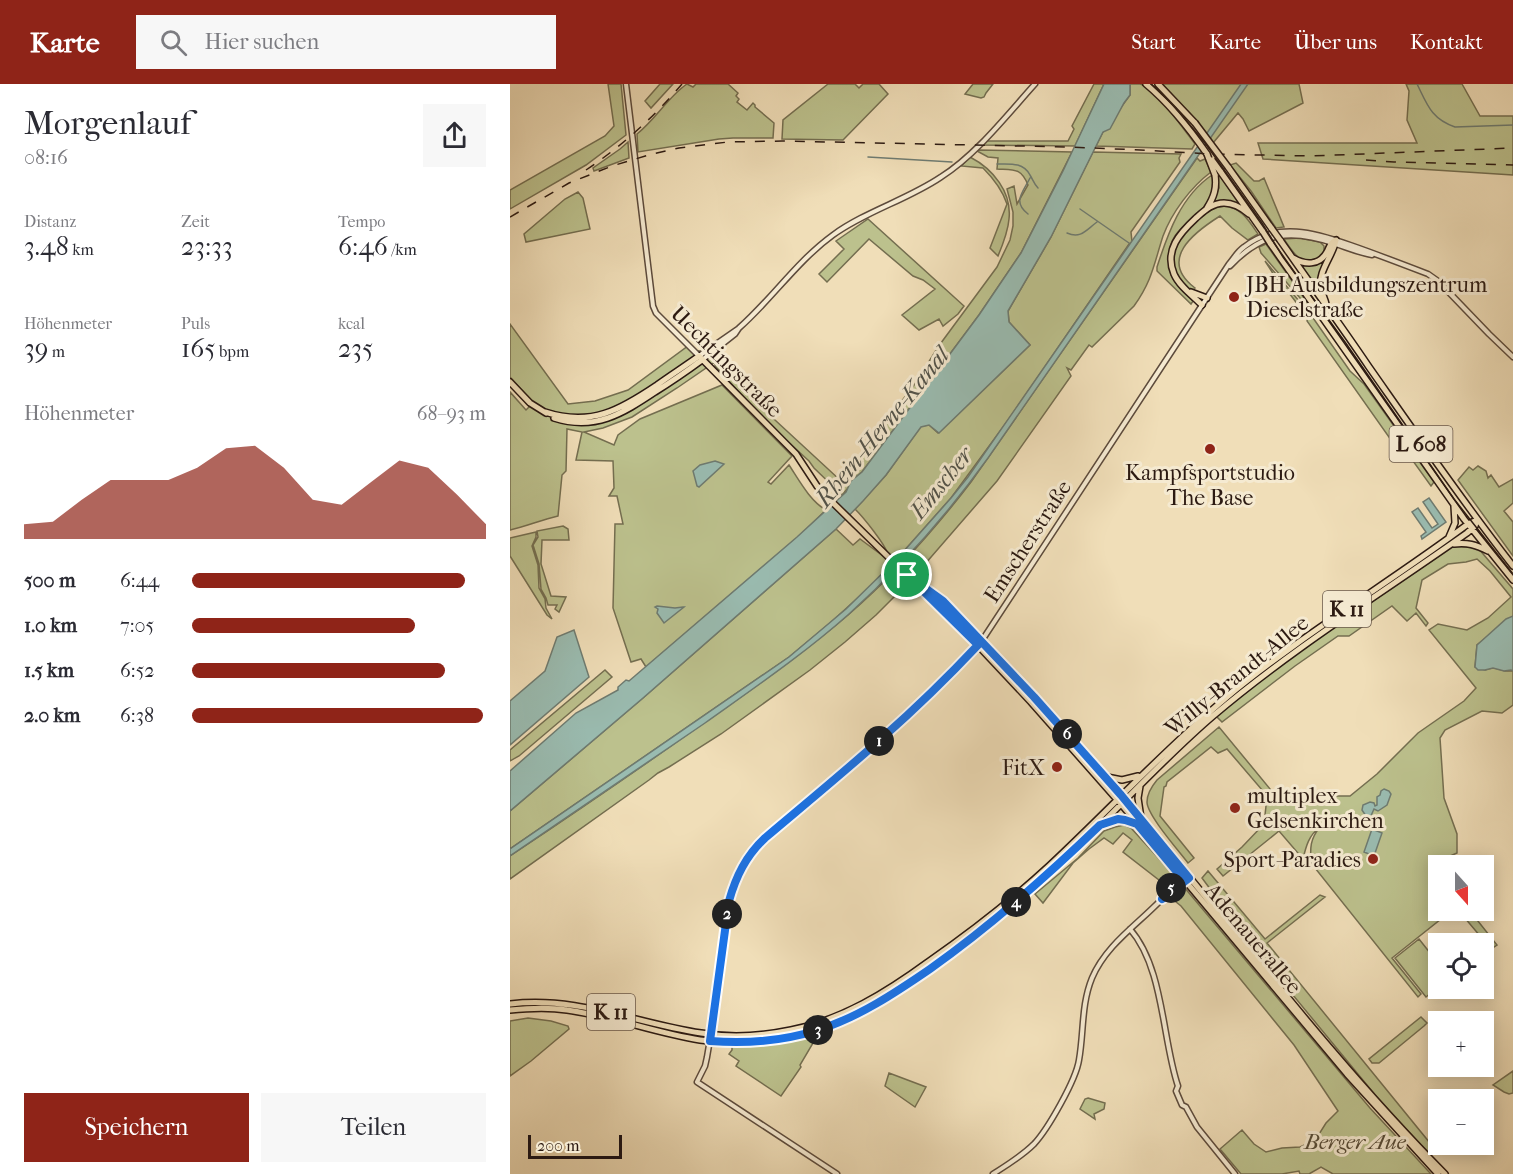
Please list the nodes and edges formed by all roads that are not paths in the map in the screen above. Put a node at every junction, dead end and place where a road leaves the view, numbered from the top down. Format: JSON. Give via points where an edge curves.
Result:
{"nodes":[{"id":1,"x":626,"y":84,"type":"edge"},
{"id":2,"x":1035,"y":84,"type":"edge"},
{"id":3,"x":1146,"y":84,"type":"edge"},
{"id":4,"x":1158,"y":84,"type":"edge"},
{"id":5,"x":1217,"y":173,"type":"junction"},
{"id":6,"x":1206,"y":210,"type":"junction"},
{"id":7,"x":1249,"y":214,"type":"junction"},
{"id":8,"x":1334,"y":242,"type":"junction"},
{"id":9,"x":1291,"y":257,"type":"junction"},
{"id":10,"x":1187,"y":290,"type":"junction"},
{"id":11,"x":1207,"y":298,"type":"junction"},
{"id":12,"x":1202,"y":305,"type":"junction"},
{"id":13,"x":1327,"y":309,"type":"junction"},
{"id":14,"x":1513,"y":357,"type":"edge"},
{"id":15,"x":700,"y":358,"type":"junction"},
{"id":16,"x":510,"y":382,"type":"edge"},
{"id":17,"x":1454,"y":504,"type":"junction"},
{"id":18,"x":1477,"y":520,"type":"junction"},
{"id":19,"x":1470,"y":527,"type":"junction"},
{"id":20,"x":1448,"y":543,"type":"junction"},
{"id":21,"x":1491,"y":552,"type":"junction"},
{"id":22,"x":1513,"y":566,"type":"edge"},
{"id":23,"x":905,"y":573,"type":"joint"},
{"id":24,"x":1513,"y":580,"type":"edge"},
{"id":25,"x":980,"y":644,"type":"junction"},
{"id":26,"x":1142,"y":774,"type":"junction"},
{"id":27,"x":1104,"y":776,"type":"junction"},
{"id":28,"x":1141,"y":784,"type":"junction"},
{"id":29,"x":1121,"y":800,"type":"junction"},
{"id":30,"x":1139,"y":822,"type":"junction"},
{"id":31,"x":1100,"y":825,"type":"junction"},
{"id":32,"x":1185,"y":878,"type":"junction"},
{"id":33,"x":1130,"y":929,"type":"junction"},
{"id":34,"x":510,"y":1004,"type":"edge"},
{"id":35,"x":510,"y":1010,"type":"edge"},
{"id":36,"x":710,"y":1038,"type":"junction"},
{"id":37,"x":837,"y":1174,"type":"edge"},
{"id":38,"x":993,"y":1174,"type":"edge"},
{"id":39,"x":1235,"y":1174,"type":"edge"},
{"id":40,"x":1438,"y":1174,"type":"edge"},
{"id":41,"x":1446,"y":1174,"type":"edge"}],
"edges":[{"from":1,"to":15,"type":"street","name":"Uechtingstraße","via":[[653,306]]},
{"from":2,"to":15,"type":"street","via":[[954,168],[830,237],[739,328]]},
{"from":3,"to":5,"type":"main road","number":"L 608","bridge":true,"via":[[1190,130]]},
{"from":4,"to":9,"type":"main road","number":"L 608","bridge":true,"via":[[1195,123]]},
{"from":5,"to":6,"type":"main road","via":[[1215,193]]},
{"from":5,"to":7,"type":"main road","number":"L 608"},
{"from":6,"to":7,"type":"main road","via":[[1228,203]]},
{"from":6,"to":10,"type":"main road","via":[[1181,233],[1172,251],[1174,275]]},
{"from":7,"to":17,"type":"main road","number":"L 608","bridge":true},
{"from":8,"to":9,"type":"main road","via":[[1317,262],[1304,263]]},
{"from":8,"to":11,"type":"street","name":"Emscherstraße","via":[[1311,233],[1274,237],[1241,254]]},
{"from":8,"to":13,"type":"main road","number":"L 608","via":[[1321,282]]},
{"from":8,"to":14,"type":"street","via":[[1431,275]]},
{"from":9,"to":13,"type":"main road","number":"L 608"},
{"from":10,"to":11,"type":"main road"},
{"from":10,"to":12,"type":"main road"},
{"from":11,"to":12,"type":"street","name":"Emscherstraße"},
{"from":12,"to":25,"type":"street","name":"Emscherstraße"},
{"from":13,"to":18,"type":"main road","number":"L 608"},
{"from":15,"to":16,"type":"main road","via":[[636,405],[608,419],[585,423],[551,416],[530,403]]},
{"from":15,"to":23,"type":"main road","name":"Uechtingstraße","via":[[796,454],[830,500]]},
{"from":17,"to":19,"type":"main road","number":"L 608"},
{"from":17,"to":20,"type":"main road","via":[[1455,523]]},
{"from":18,"to":19,"type":"main road","name":"Willy-Brandt-Allee","number":"K 11"},
{"from":18,"to":22,"type":"main road","number":"L 608"},
{"from":19,"to":20,"type":"main road","name":"Willy-Brandt-Allee","number":"K 11"},
{"from":19,"to":21,"type":"main road","number":"L 608"},
{"from":20,"to":21,"type":"main road","via":[[1474,544]]},
{"from":20,"to":26,"type":"main road","name":"Willy-Brandt-Allee","number":"K 11","via":[[1251,678]]},
{"from":20,"to":28,"type":"main road","name":"Willy-Brandt-Allee","number":"K 11","via":[[1262,677],[1196,731]]},
{"from":21,"to":24,"type":"main road","number":"L 608"},
{"from":23,"to":25,"type":"main road","name":"Adenauerallee"},
{"from":25,"to":27,"type":"main road","name":"Adenauerallee","via":[[1034,697]]},
{"from":25,"to":29,"type":"main road","name":"Adenauerallee"},
{"from":25,"to":36,"type":"street","name":"Emscherstraße","via":[[907,716],[751,853],[729,901]]},
{"from":26,"to":27,"type":"main road","via":[[1122,780]]},
{"from":26,"to":29,"type":"main road","name":"Willy-Brandt-Allee","number":"K 11"},
{"from":27,"to":29,"type":"main road","name":"Adenauerallee"},
{"from":28,"to":29,"type":"main road","name":"Willy-Brandt-Allee","number":"K 11"},
{"from":28,"to":30,"type":"main road"},
{"from":29,"to":30,"type":"main road","name":"Adenauerallee"},
{"from":29,"to":31,"type":"main road","name":"Willy-Brandt-Allee","number":"K 11"},
{"from":29,"to":36,"type":"main road","name":"Willy-Brandt-Allee","number":"K 11","via":[[1000,908],[881,994],[837,1016],[794,1030]]},
{"from":30,"to":31,"type":"main road","via":[[1118,819]]},
{"from":30,"to":32,"type":"main road","name":"Adenauerallee"},
{"from":31,"to":36,"type":"main road","name":"Willy-Brandt-Allee","number":"K 11","via":[[971,939],[866,1010],[818,1030],[788,1037],[746,1042]]},
{"from":32,"to":33,"type":"street"},
{"from":32,"to":40,"type":"main road","name":"Adenauerallee","via":[[1347,1074]]},
{"from":32,"to":41,"type":"main road","name":"Adenauerallee","via":[[1375,1099]]},
{"from":33,"to":38,"type":"street","via":[[1102,960],[1088,989],[1078,1063],[1067,1091],[1034,1143]]},
{"from":33,"to":39,"type":"street","via":[[1155,982],[1179,1099]]},
{"from":34,"to":36,"type":"main road","name":"Willy-Brandt-Allee","number":"K 11","via":[[570,1004]]},
{"from":35,"to":36,"type":"main road","name":"Willy-Brandt-Allee","number":"K 11","via":[[565,1010],[656,1031]]},
{"from":36,"to":37,"type":"street","name":"Emscherstraße","via":[[705,1066],[697,1082]]}]}
